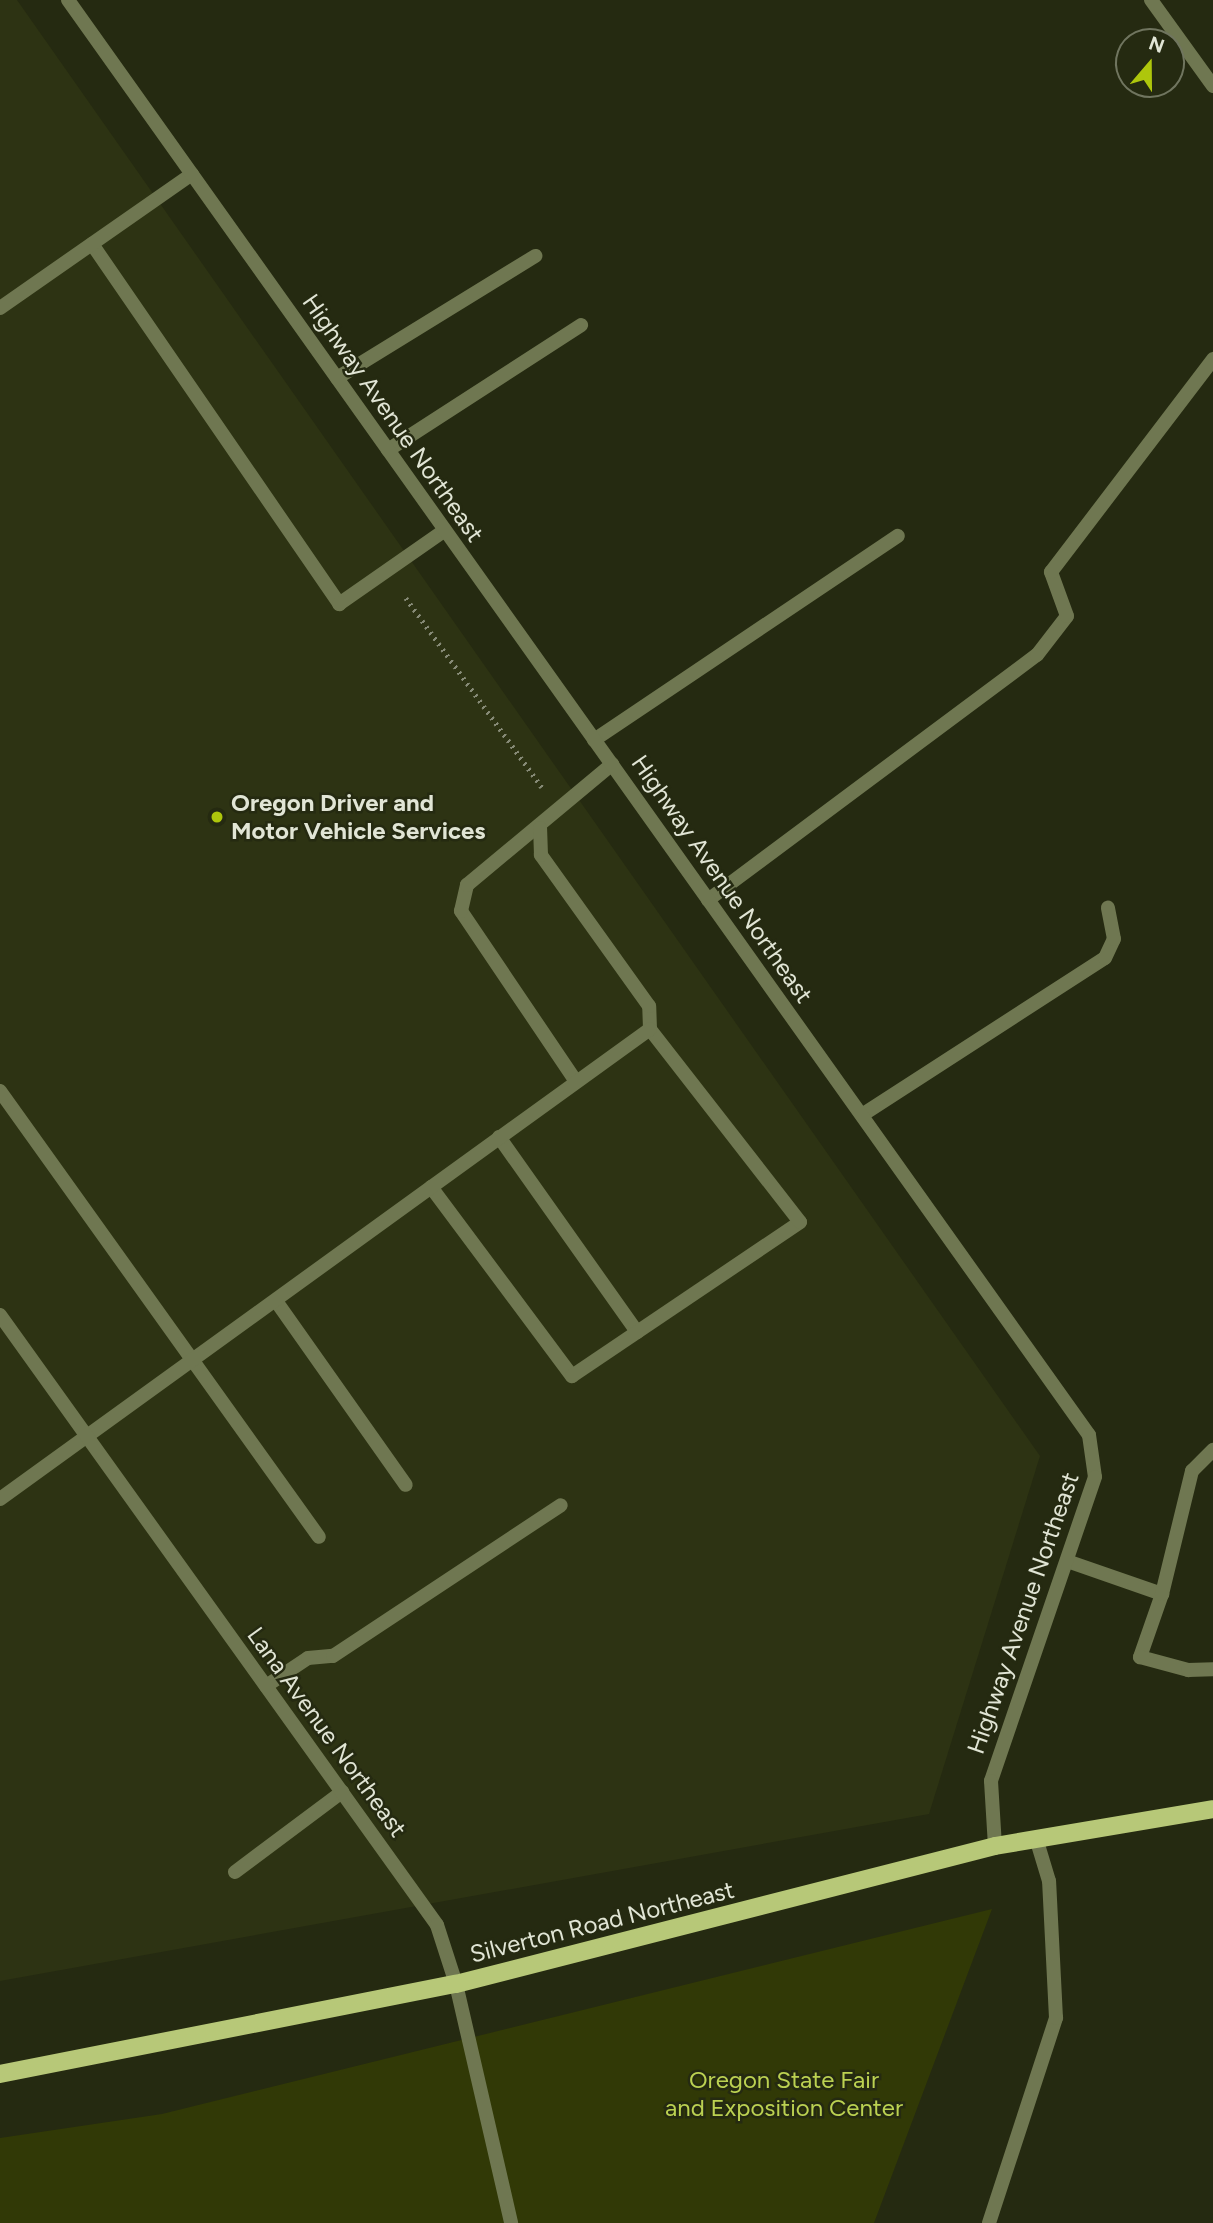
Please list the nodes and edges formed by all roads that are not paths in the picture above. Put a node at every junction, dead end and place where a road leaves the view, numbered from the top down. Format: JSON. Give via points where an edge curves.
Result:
{"nodes":[{"id":1,"x":68,"y":0,"type":"edge"},
{"id":2,"x":1151,"y":0,"type":"edge"},
{"id":3,"x":1213,"y":86,"type":"edge"},
{"id":4,"x":192,"y":174,"type":"junction"},
{"id":5,"x":92,"y":244,"type":"junction"},
{"id":6,"x":535,"y":256,"type":"dead end"},
{"id":7,"x":0,"y":308,"type":"edge"},
{"id":8,"x":581,"y":325,"type":"dead end"},
{"id":9,"x":1213,"y":359,"type":"edge"},
{"id":10,"x":337,"y":378,"type":"junction"},
{"id":11,"x":388,"y":450,"type":"junction"},
{"id":12,"x":445,"y":530,"type":"junction"},
{"id":13,"x":898,"y":536,"type":"dead end"},
{"id":14,"x":594,"y":740,"type":"junction"},
{"id":15,"x":612,"y":764,"type":"junction"},
{"id":16,"x":540,"y":828,"type":"junction"},
{"id":17,"x":708,"y":900,"type":"junction"},
{"id":18,"x":1108,"y":908,"type":"dead end"},
{"id":19,"x":650,"y":1029,"type":"junction"},
{"id":20,"x":575,"y":1080,"type":"junction"},
{"id":21,"x":0,"y":1091,"type":"edge"},
{"id":22,"x":862,"y":1115,"type":"junction"},
{"id":23,"x":499,"y":1137,"type":"junction"},
{"id":24,"x":431,"y":1187,"type":"junction"},
{"id":25,"x":276,"y":1301,"type":"junction"},
{"id":26,"x":0,"y":1315,"type":"edge"},
{"id":27,"x":637,"y":1332,"type":"junction"},
{"id":28,"x":193,"y":1363,"type":"junction"},
{"id":29,"x":89,"y":1439,"type":"junction"},
{"id":30,"x":1213,"y":1450,"type":"edge"},
{"id":31,"x":406,"y":1485,"type":"dead end"},
{"id":32,"x":0,"y":1499,"type":"edge"},
{"id":33,"x":561,"y":1505,"type":"dead end"},
{"id":34,"x":319,"y":1537,"type":"dead end"},
{"id":35,"x":1067,"y":1561,"type":"junction"},
{"id":36,"x":1163,"y":1594,"type":"junction"},
{"id":37,"x":1213,"y":1669,"type":"edge"},
{"id":38,"x":266,"y":1686,"type":"junction"},
{"id":39,"x":342,"y":1792,"type":"junction"},
{"id":40,"x":1213,"y":1809,"type":"edge"},
{"id":41,"x":1036,"y":1838,"type":"junction"},
{"id":42,"x":995,"y":1846,"type":"junction"},
{"id":43,"x":235,"y":1872,"type":"dead end"},
{"id":44,"x":457,"y":1984,"type":"junction"},
{"id":45,"x":0,"y":2074,"type":"edge"},
{"id":46,"x":511,"y":2223,"type":"edge"},
{"id":47,"x":989,"y":2223,"type":"edge"}],
"edges":[{"from":1,"to":4,"type":"street","name":"Highway Avenue Northeast"},
{"from":2,"to":3,"type":"street"},
{"from":4,"to":5,"type":"street"},
{"from":4,"to":10,"type":"street","name":"Highway Avenue Northeast"},
{"from":5,"to":7,"type":"street"},
{"from":5,"to":12,"type":"street","via":[[339,604]]},
{"from":6,"to":10,"type":"street"},
{"from":8,"to":11,"type":"street"},
{"from":9,"to":17,"type":"street","via":[[1051,572],[1067,616],[1037,655]]},
{"from":10,"to":11,"type":"street","name":"Highway Avenue Northeast"},
{"from":11,"to":12,"type":"street","name":"Highway Avenue Northeast"},
{"from":12,"to":14,"type":"street","name":"Highway Avenue Northeast"},
{"from":13,"to":14,"type":"street"},
{"from":14,"to":15,"type":"street","name":"Highway Avenue Northeast"},
{"from":15,"to":16,"type":"street"},
{"from":15,"to":17,"type":"street","name":"Highway Avenue Northeast"},
{"from":16,"to":19,"type":"street","via":[[541,855],[649,1006]]},
{"from":16,"to":20,"type":"street","via":[[467,885],[460,911]]},
{"from":17,"to":22,"type":"street","name":"Highway Avenue Northeast"},
{"from":18,"to":22,"type":"street","via":[[1114,939],[1099,962]]},
{"from":19,"to":20,"type":"street"},
{"from":19,"to":27,"type":"street","via":[[800,1222]]},
{"from":20,"to":23,"type":"street"},
{"from":21,"to":28,"type":"street"},
{"from":22,"to":35,"type":"street","name":"Highway Avenue Northeast","via":[[1089,1435],[1095,1476]]},
{"from":23,"to":24,"type":"street"},
{"from":23,"to":27,"type":"street"},
{"from":24,"to":25,"type":"street"},
{"from":24,"to":27,"type":"street","via":[[572,1376]]},
{"from":25,"to":28,"type":"street"},
{"from":25,"to":31,"type":"street"},
{"from":26,"to":29,"type":"street","name":"Lana Avenue Northeast"},
{"from":28,"to":29,"type":"street"},
{"from":28,"to":34,"type":"street"},
{"from":29,"to":32,"type":"street"},
{"from":29,"to":38,"type":"street","name":"Lana Avenue Northeast"},
{"from":30,"to":36,"type":"street","via":[[1192,1471]]},
{"from":33,"to":38,"type":"street","via":[[333,1656],[308,1658]]},
{"from":35,"to":36,"type":"street"},
{"from":35,"to":42,"type":"street","name":"Highway Avenue Northeast","via":[[991,1781]]},
{"from":36,"to":37,"type":"street","via":[[1140,1657],[1188,1670]]},
{"from":38,"to":39,"type":"street","name":"Lana Avenue Northeast"},
{"from":39,"to":43,"type":"street"},
{"from":39,"to":44,"type":"street","name":"Lana Avenue Northeast","via":[[443,1935]]},
{"from":40,"to":41,"type":"main road","name":"Silverton Road Northeast"},
{"from":41,"to":42,"type":"main road","name":"Silverton Road Northeast"},
{"from":41,"to":47,"type":"street","via":[[1049,1881],[1056,2018]]},
{"from":42,"to":44,"type":"main road","name":"Silverton Road Northeast"},
{"from":44,"to":45,"type":"main road","name":"Silverton Road Northeast"},
{"from":44,"to":46,"type":"street","name":"Lana Avenue Northeast"}]}
